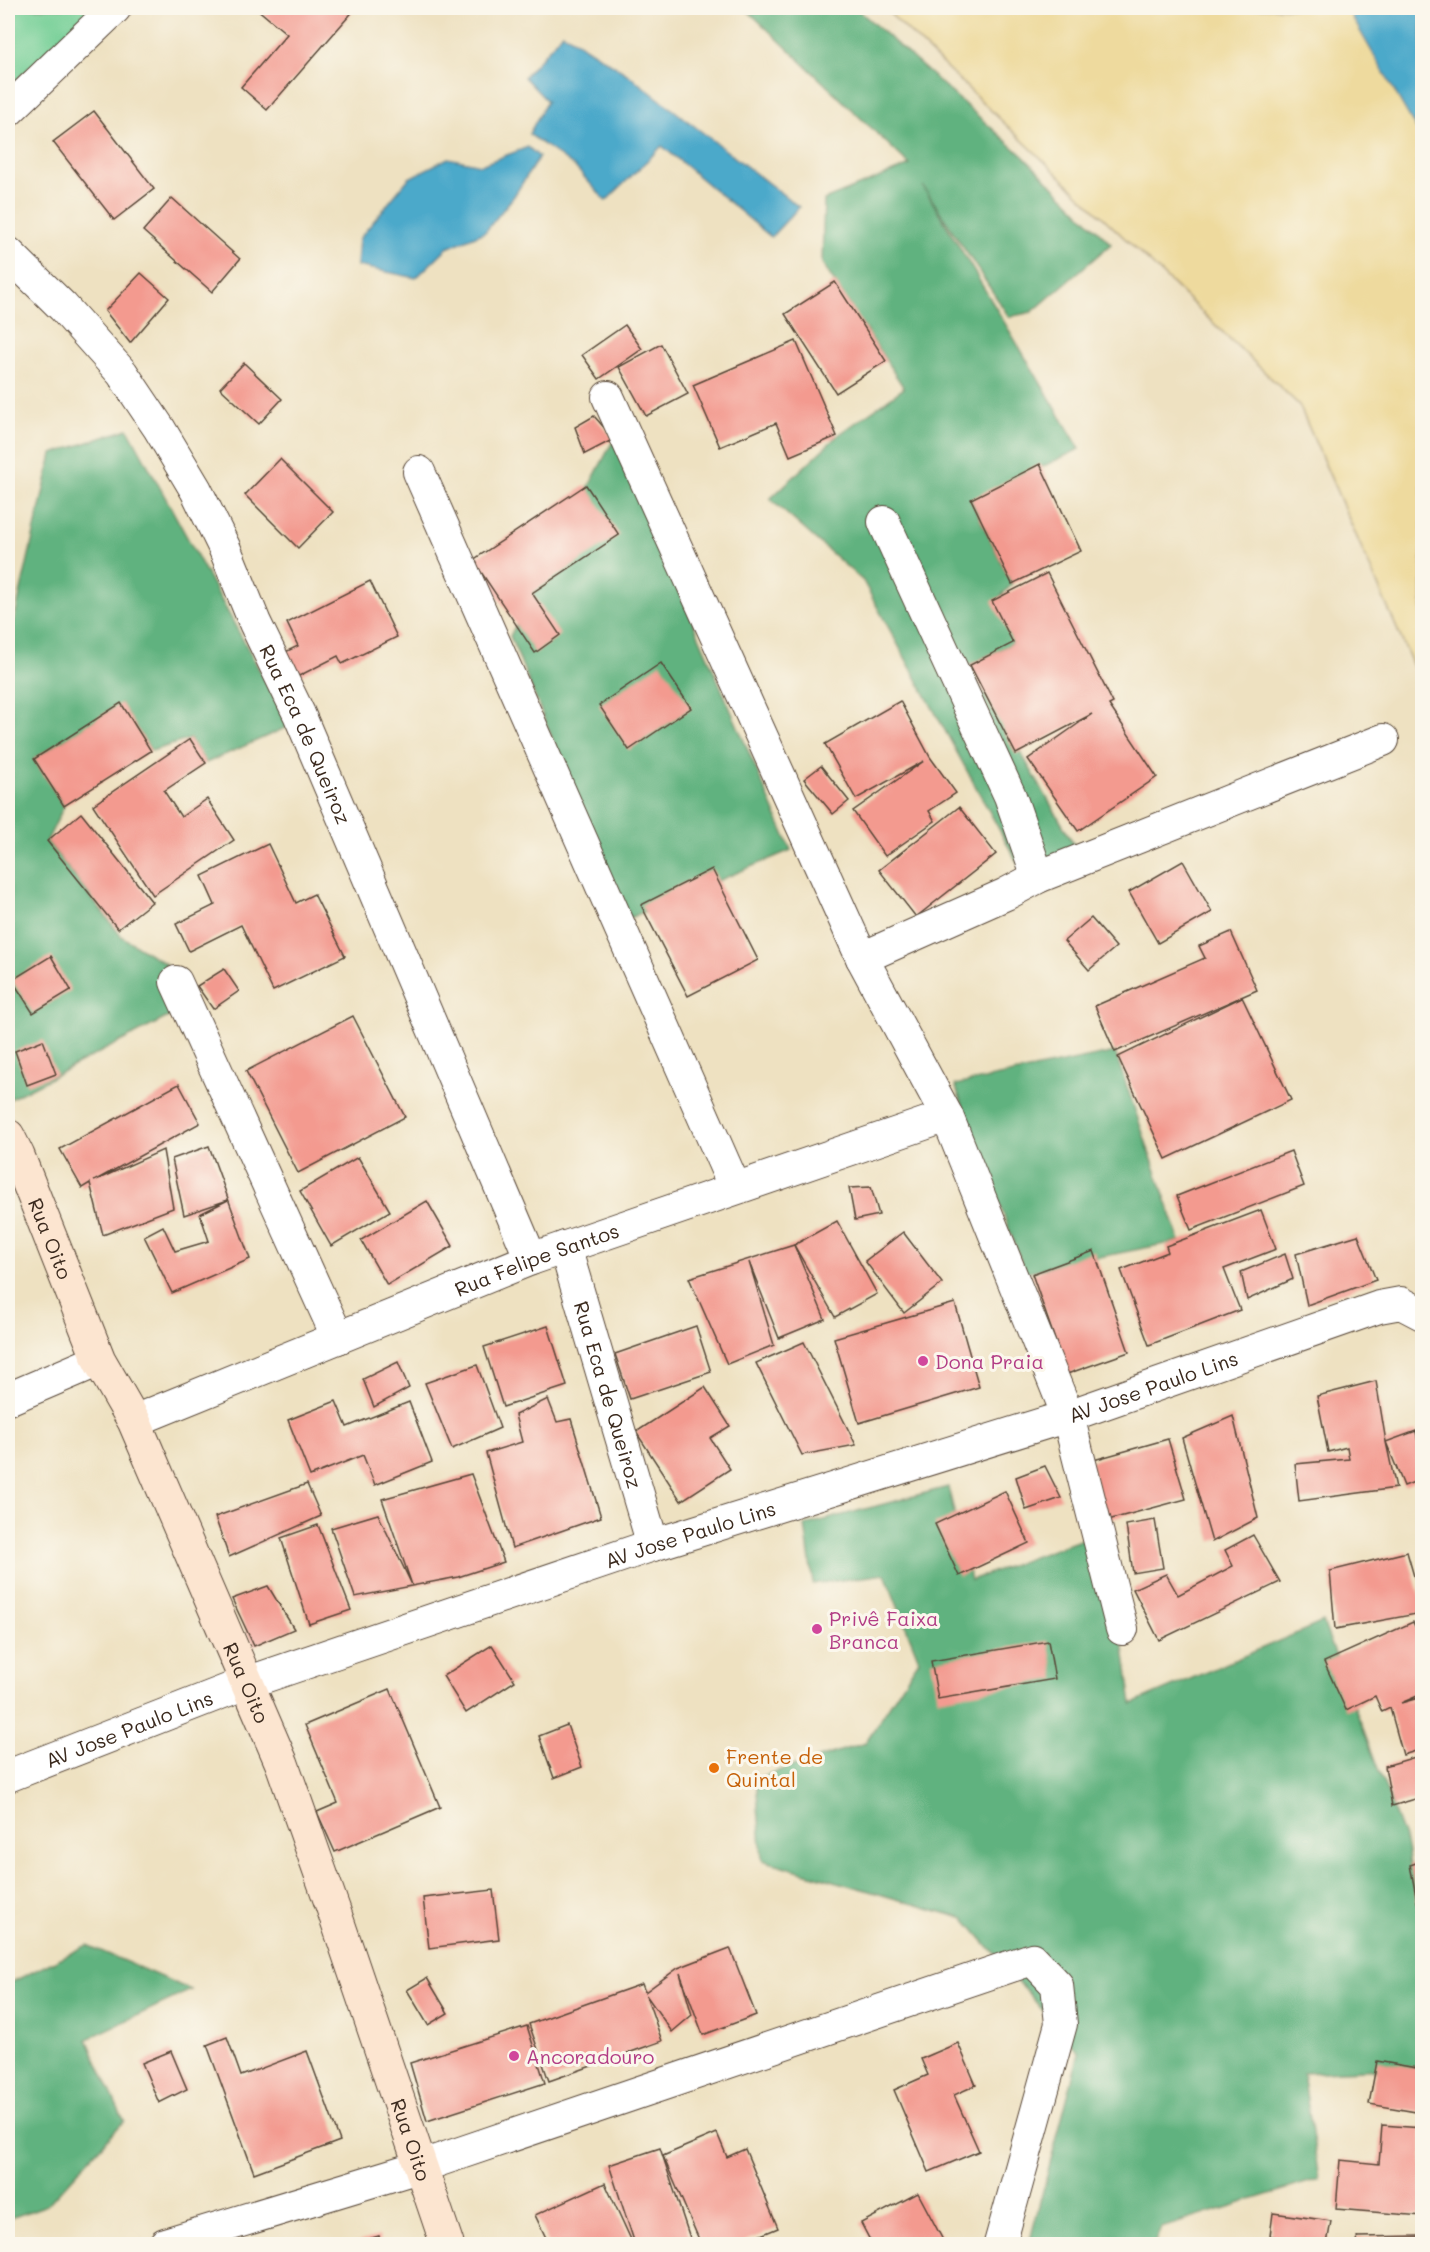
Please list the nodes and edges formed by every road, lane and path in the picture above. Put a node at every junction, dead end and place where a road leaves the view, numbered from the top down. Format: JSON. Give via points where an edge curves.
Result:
{"nodes":[{"id":1,"x":115,"y":8,"type":"edge"},
{"id":2,"x":8,"y":111,"type":"edge"},
{"id":3,"x":8,"y":253,"type":"edge"},
{"id":4,"x":608,"y":397,"type":"dead end"},
{"id":5,"x":419,"y":472,"type":"dead end"},
{"id":6,"x":884,"y":522,"type":"dead end"},
{"id":7,"x":1383,"y":740,"type":"dead end"},
{"id":8,"x":1038,"y":877,"type":"junction"},
{"id":9,"x":862,"y":958,"type":"junction"},
{"id":10,"x":176,"y":982,"type":"dead end"},
{"id":11,"x":947,"y":1116,"type":"junction"},
{"id":12,"x":11,"y":1151,"type":"edge"},
{"id":13,"x":735,"y":1188,"type":"junction"},
{"id":14,"x":565,"y":1246,"type":"junction"},
{"id":15,"x":531,"y":1258,"type":"junction"},
{"id":16,"x":1422,"y":1314,"type":"edge"},
{"id":17,"x":338,"y":1338,"type":"junction"},
{"id":18,"x":99,"y":1360,"type":"junction"},
{"id":19,"x":8,"y":1399,"type":"edge"},
{"id":20,"x":1068,"y":1416,"type":"junction"},
{"id":21,"x":134,"y":1421,"type":"junction"},
{"id":22,"x":653,"y":1545,"type":"junction"},
{"id":23,"x":1122,"y":1629,"type":"dead end"},
{"id":24,"x":246,"y":1683,"type":"junction"},
{"id":25,"x":8,"y":1776,"type":"edge"},
{"id":26,"x":422,"y":2166,"type":"junction"},
{"id":27,"x":165,"y":2244,"type":"edge"},
{"id":28,"x":447,"y":2244,"type":"edge"},
{"id":29,"x":1000,"y":2244,"type":"edge"}],
"edges":[{"from":1,"to":2,"type":"street"},
{"from":3,"to":15,"type":"street","name":"Rua Eca de Queiroz","via":[[63,307],[122,374],[196,490],[299,714]]},
{"from":4,"to":9,"type":"street"},
{"from":5,"to":13,"type":"street"},
{"from":6,"to":8,"type":"street","via":[[1010,796]]},
{"from":7,"to":8,"type":"street"},
{"from":8,"to":9,"type":"street"},
{"from":9,"to":11,"type":"street"},
{"from":10,"to":17,"type":"street"},
{"from":11,"to":13,"type":"street","name":"Rua Felipe Santos"},
{"from":11,"to":20,"type":"street"},
{"from":12,"to":18,"type":"main road","name":"Rua Oito"},
{"from":13,"to":14,"type":"street","name":"Rua Felipe Santos"},
{"from":14,"to":15,"type":"street","name":"Rua Felipe Santos"},
{"from":14,"to":22,"type":"street","name":"Rua Eca de Queiroz"},
{"from":15,"to":17,"type":"street","name":"Rua Felipe Santos"},
{"from":16,"to":20,"type":"street","name":"AV Jose Paulo Lins","via":[[1401,1303],[1379,1306]]},
{"from":17,"to":21,"type":"street","name":"Rua Felipe Santos"},
{"from":18,"to":19,"type":"street"},
{"from":18,"to":21,"type":"main road","name":"Rua Oito"},
{"from":20,"to":22,"type":"street","name":"AV Jose Paulo Lins"},
{"from":20,"to":23,"type":"street"},
{"from":21,"to":24,"type":"main road","name":"Rua Oito"},
{"from":22,"to":24,"type":"street","name":"AV Jose Paulo Lins"},
{"from":24,"to":25,"type":"street","name":"AV Jose Paulo Lins"},
{"from":24,"to":26,"type":"main road","name":"Rua Oito","via":[[282,1764]]},
{"from":26,"to":27,"type":"street"},
{"from":26,"to":28,"type":"main road","name":"Rua Oito"},
{"from":26,"to":29,"type":"street","via":[[1032,1959],[1057,1984],[1061,2024]]}]}
